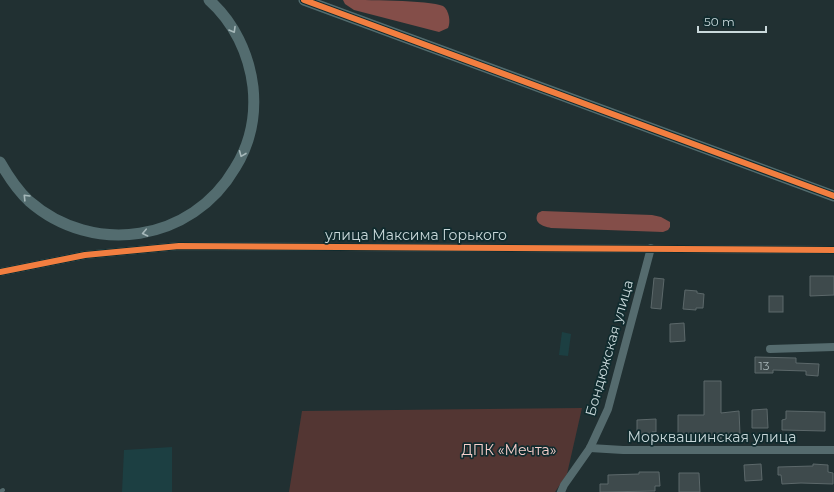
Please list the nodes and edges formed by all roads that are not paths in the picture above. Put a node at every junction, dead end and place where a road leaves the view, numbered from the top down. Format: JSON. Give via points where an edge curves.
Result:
{"nodes":[{"id":1,"x":209,"y":0,"type":"edge"},
{"id":2,"x":304,"y":0,"type":"edge"},
{"id":3,"x":0,"y":162,"type":"edge"},
{"id":4,"x":834,"y":196,"type":"edge"},
{"id":5,"x":651,"y":248,"type":"junction"},
{"id":6,"x":834,"y":250,"type":"edge"},
{"id":7,"x":0,"y":272,"type":"edge"},
{"id":8,"x":834,"y":347,"type":"edge"},
{"id":9,"x":770,"y":349,"type":"dead end"},
{"id":10,"x":590,"y":448,"type":"junction"},
{"id":11,"x":834,"y":450,"type":"edge"},
{"id":12,"x":561,"y":492,"type":"edge"}],
"edges":[{"from":1,"to":3,"type":"street","one_way":true,"via":[[229,22],[243,47],[251,74],[254,102],[251,130],[242,156],[228,181],[209,202],[186,218],[160,229],[133,235],[104,235],[77,229],[51,217],[28,200],[10,179]]},
{"from":2,"to":4,"type":"street"},
{"from":5,"to":6,"type":"street","name":"улица Максима Горького"},
{"from":5,"to":7,"type":"street","name":"улица Максима Горького","via":[[179,246],[85,255]]},
{"from":5,"to":10,"type":"street","name":"Бондюжская улица","via":[[608,409]]},
{"from":8,"to":9,"type":"street"},
{"from":10,"to":11,"type":"street","name":"Морквашинская улица"},
{"from":10,"to":12,"type":"street","name":"Бондюжская улица"}]}
